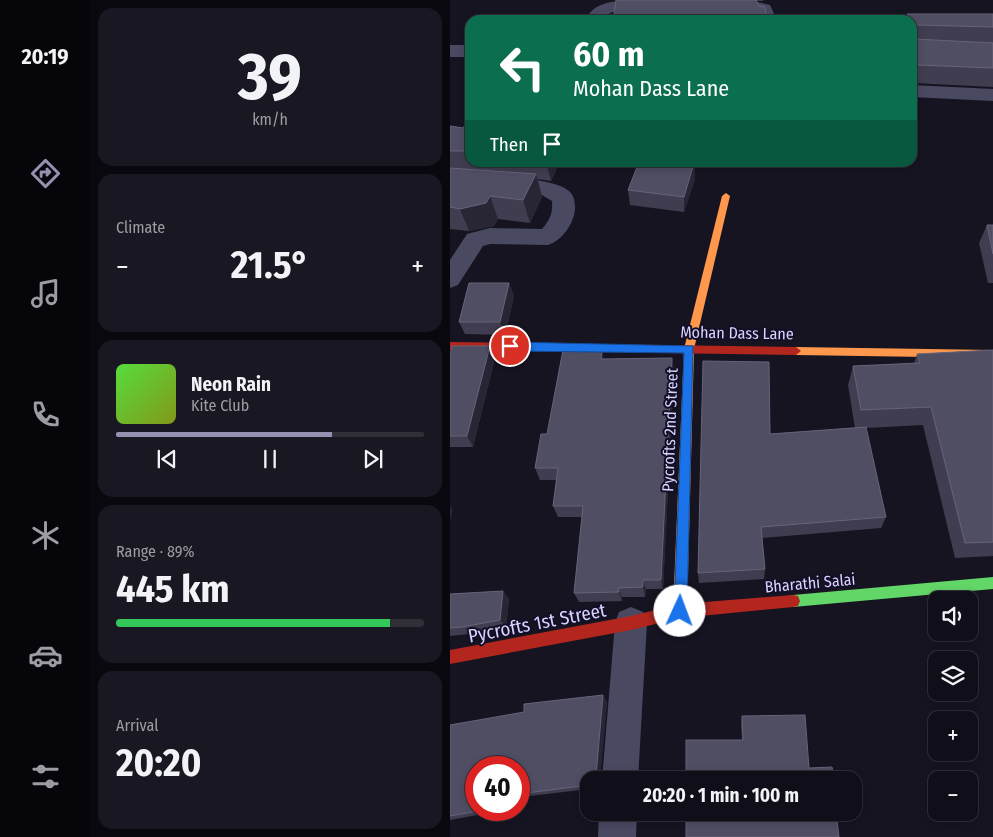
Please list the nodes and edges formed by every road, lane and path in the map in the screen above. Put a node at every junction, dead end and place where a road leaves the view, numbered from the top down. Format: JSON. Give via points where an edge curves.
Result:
{"nodes":[{"id":1,"x":669,"y":7,"type":"edge"},
{"id":2,"x":708,"y":7,"type":"edge"},
{"id":3,"x":595,"y":15,"type":"edge"},
{"id":4,"x":766,"y":15,"type":"edge"},
{"id":5,"x":465,"y":50,"type":"edge"},
{"id":6,"x":450,"y":51,"type":"edge"},
{"id":7,"x":917,"y":91,"type":"edge"},
{"id":8,"x":993,"y":95,"type":"edge"},
{"id":9,"x":450,"y":182,"type":"edge"},
{"id":10,"x":726,"y":196,"type":"dead end"},
{"id":11,"x":450,"y":279,"type":"edge"},
{"id":12,"x":450,"y":346,"type":"edge"},
{"id":13,"x":689,"y":349,"type":"junction"},
{"id":14,"x":993,"y":354,"type":"edge"},
{"id":15,"x":993,"y":583,"type":"edge"},
{"id":16,"x":680,"y":611,"type":"junction"},
{"id":17,"x":631,"y":622,"type":"junction"},
{"id":18,"x":450,"y":657,"type":"edge"},
{"id":19,"x":621,"y":771,"type":"edge"},
{"id":20,"x":617,"y":821,"type":"edge"},
{"id":21,"x":616,"y":837,"type":"edge"}],
"edges":[{"from":1,"to":3,"type":"street","via":[[610,6]]},
{"from":2,"to":4,"type":"street","via":[[756,7],[764,9]]},
{"from":5,"to":6,"type":"street"},
{"from":7,"to":8,"type":"street"},
{"from":9,"to":11,"type":"street","via":[[546,188],[562,197],[565,208],[560,226],[548,237],[490,236],[474,240]]},
{"from":10,"to":13,"type":"street","name":"Pycrofts 2nd Street"},
{"from":12,"to":13,"type":"street","name":"Mohan Dass Lane"},
{"from":13,"to":14,"type":"street","name":"Mohan Dass Lane"},
{"from":13,"to":16,"type":"street","name":"Pycrofts 2nd Street"},
{"from":15,"to":16,"type":"street","name":"Bharathi Salai"},
{"from":16,"to":17,"type":"street","name":"Bharathi Salai"},
{"from":17,"to":18,"type":"street","name":"Pycrofts 1st Street"},
{"from":17,"to":19,"type":"street"},
{"from":20,"to":21,"type":"street"}]}
